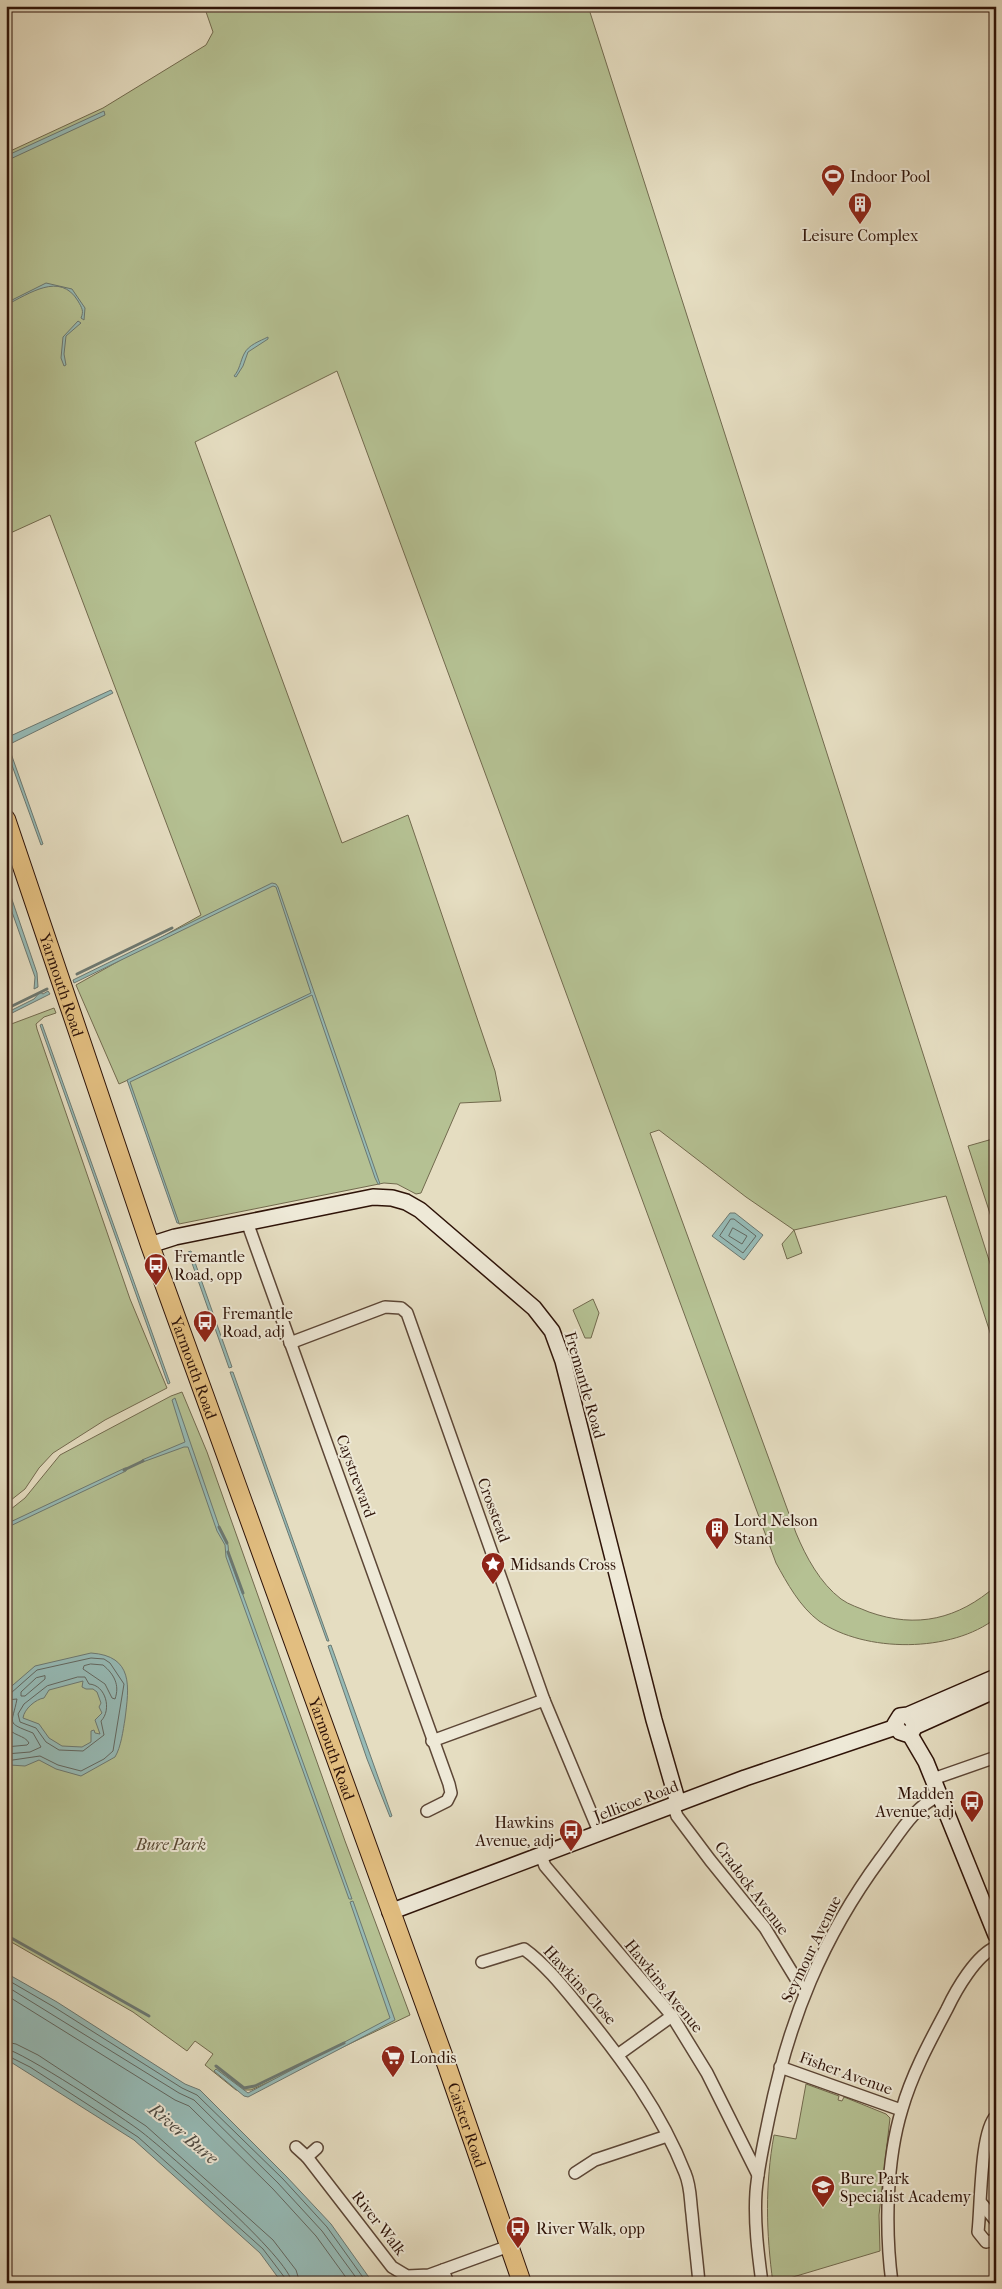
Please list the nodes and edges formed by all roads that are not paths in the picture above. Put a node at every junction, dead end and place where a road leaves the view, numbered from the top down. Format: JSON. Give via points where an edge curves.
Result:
{"nodes":[{"id":1,"x":6,"y":819,"type":"edge"},
{"id":2,"x":247,"y":1222,"type":"junction"},
{"id":3,"x":150,"y":1245,"type":"junction"},
{"id":4,"x":290,"y":1343,"type":"junction"},
{"id":5,"x":996,"y":1677,"type":"edge"},
{"id":6,"x":996,"y":1690,"type":"edge"},
{"id":7,"x":544,"y":1700,"type":"junction"},
{"id":8,"x":907,"y":1726,"type":"junction"},
{"id":9,"x":432,"y":1741,"type":"junction"},
{"id":10,"x":996,"y":1757,"type":"edge"},
{"id":11,"x":933,"y":1779,"type":"junction"},
{"id":12,"x":940,"y":1795,"type":"junction"},
{"id":13,"x":676,"y":1804,"type":"junction"},
{"id":14,"x":426,"y":1811,"type":"dead end"},
{"id":15,"x":600,"y":1834,"type":"junction"},
{"id":16,"x":541,"y":1856,"type":"junction"},
{"id":17,"x":390,"y":1912,"type":"junction"},
{"id":18,"x":996,"y":1935,"type":"edge"},
{"id":19,"x":996,"y":1947,"type":"edge"},
{"id":20,"x":482,"y":1962,"type":"dead end"},
{"id":21,"x":804,"y":1992,"type":"junction"},
{"id":22,"x":672,"y":2016,"type":"junction"},
{"id":23,"x":619,"y":2054,"type":"junction"},
{"id":24,"x":780,"y":2067,"type":"junction"},
{"id":25,"x":901,"y":2110,"type":"junction"},
{"id":26,"x":996,"y":2116,"type":"edge"},
{"id":27,"x":667,"y":2136,"type":"junction"},
{"id":28,"x":296,"y":2147,"type":"dead end"},
{"id":29,"x":317,"y":2148,"type":"dead end"},
{"id":30,"x":307,"y":2157,"type":"junction"},
{"id":31,"x":575,"y":2172,"type":"dead end"},
{"id":32,"x":758,"y":2175,"type":"junction"},
{"id":33,"x":982,"y":2204,"type":"junction"},
{"id":34,"x":996,"y":2221,"type":"edge"},
{"id":35,"x":996,"y":2240,"type":"edge"},
{"id":36,"x":509,"y":2246,"type":"junction"},
{"id":37,"x":443,"y":2270,"type":"junction"},
{"id":38,"x":448,"y":2283,"type":"edge"},
{"id":39,"x":522,"y":2283,"type":"edge"},
{"id":40,"x":699,"y":2283,"type":"edge"},
{"id":41,"x":762,"y":2283,"type":"edge"},
{"id":42,"x":892,"y":2283,"type":"edge"}],
"edges":[{"from":1,"to":3,"type":"main road","name":"Yarmouth Road"},
{"from":2,"to":3,"type":"street","name":"Fremantle Road"},
{"from":2,"to":4,"type":"street","name":"Caystreward"},
{"from":2,"to":13,"type":"street","name":"Fremantle Road","via":[[373,1197],[406,1202],[418,1208],[495,1274],[546,1322],[563,1361]]},
{"from":3,"to":17,"type":"main road","name":"Yarmouth Road"},
{"from":4,"to":7,"type":"street","name":"Crosstead","via":[[385,1307],[401,1308],[407,1312]]},
{"from":4,"to":9,"type":"street","name":"Caystreward"},
{"from":5,"to":8,"type":"street","name":"Jellicoe Road"},
{"from":6,"to":8,"type":"street","name":"Jellicoe Road"},
{"from":7,"to":9,"type":"street"},
{"from":7,"to":15,"type":"street","name":"Crosstead"},
{"from":8,"to":11,"type":"street"},
{"from":8,"to":13,"type":"street","name":"Jellicoe Road"},
{"from":9,"to":14,"type":"street","name":"Caystreward","via":[[451,1793],[441,1806]]},
{"from":10,"to":11,"type":"street"},
{"from":11,"to":12,"type":"street"},
{"from":12,"to":18,"type":"street"},
{"from":12,"to":21,"type":"street","name":"Seymour Avenue","via":[[908,1821],[860,1887]]},
{"from":13,"to":15,"type":"street","name":"Jellicoe Road"},
{"from":13,"to":21,"type":"street","name":"Cradock Avenue","via":[[677,1816],[765,1928]]},
{"from":15,"to":16,"type":"street","name":"Jellicoe Road"},
{"from":16,"to":17,"type":"street","name":"Jellicoe Road"},
{"from":16,"to":22,"type":"street","name":"Hawkins Avenue","via":[[545,1866]]},
{"from":17,"to":36,"type":"main road","name":"Caister Road"},
{"from":19,"to":25,"type":"street","via":[[984,1955],[952,1998],[916,2070]]},
{"from":20,"to":23,"type":"street","name":"Hawkins Close","via":[[524,1948],[568,1992]]},
{"from":21,"to":24,"type":"street","name":"Seymour Avenue"},
{"from":22,"to":23,"type":"street"},
{"from":22,"to":32,"type":"street","name":"Hawkins Avenue","via":[[707,2073]]},
{"from":23,"to":27,"type":"street","name":"Hawkins Close"},
{"from":24,"to":25,"type":"street","name":"Fisher Avenue"},
{"from":24,"to":32,"type":"street","name":"Seymour Avenue"},
{"from":25,"to":42,"type":"street","via":[[890,2189],[888,2247]]},
{"from":26,"to":33,"type":"street","via":[[990,2121],[983,2158]]},
{"from":27,"to":31,"type":"street","via":[[595,2160]]},
{"from":27,"to":40,"type":"street","name":"Hawkins Close","via":[[686,2174],[691,2193]]},
{"from":28,"to":30,"type":"street","name":"River Walk"},
{"from":29,"to":30,"type":"street"},
{"from":30,"to":37,"type":"street","name":"River Walk","via":[[392,2268],[407,2276],[418,2277]]},
{"from":32,"to":41,"type":"street","name":"Seymour Avenue","via":[[757,2225]]},
{"from":33,"to":34,"type":"street"},
{"from":33,"to":35,"type":"street","via":[[978,2232],[986,2242]]},
{"from":36,"to":37,"type":"street","name":"River Walk"},
{"from":36,"to":39,"type":"main road","name":"Caister Road"},
{"from":37,"to":38,"type":"street"}]}
